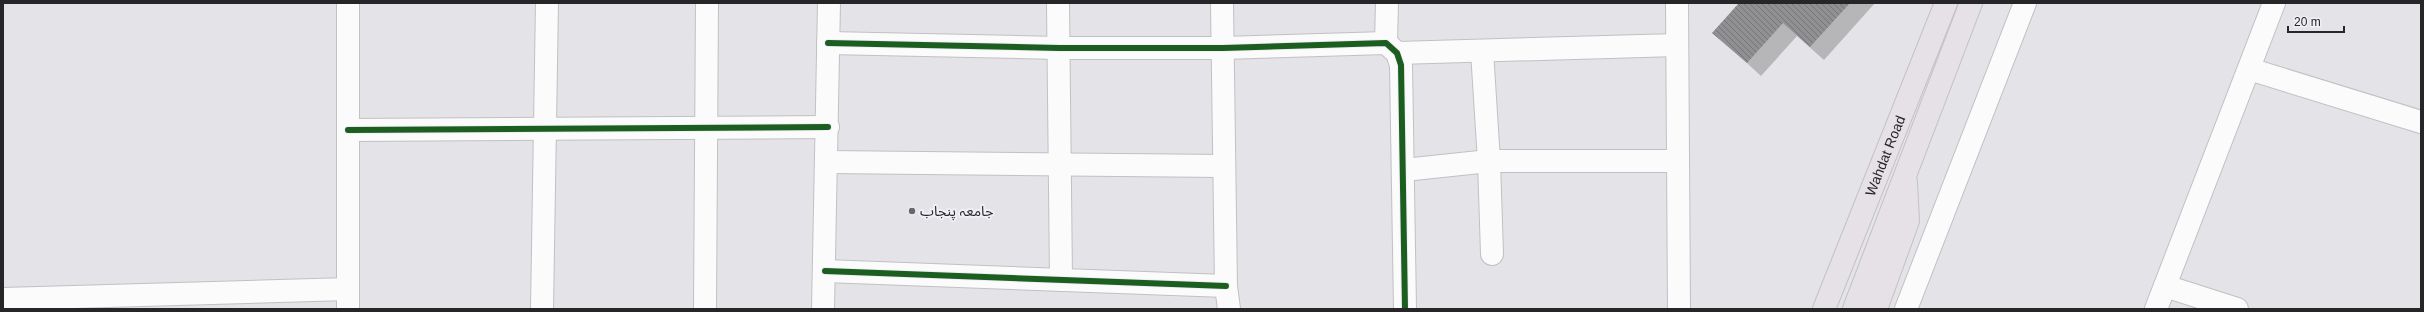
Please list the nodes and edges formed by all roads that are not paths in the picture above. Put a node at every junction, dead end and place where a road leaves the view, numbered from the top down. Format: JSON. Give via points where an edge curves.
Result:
{"nodes":[{"id":1,"x":348,"y":3,"type":"edge"},
{"id":2,"x":547,"y":3,"type":"edge"},
{"id":3,"x":707,"y":3,"type":"edge"},
{"id":4,"x":829,"y":3,"type":"edge"},
{"id":5,"x":1058,"y":3,"type":"edge"},
{"id":6,"x":1222,"y":3,"type":"edge"},
{"id":7,"x":1387,"y":3,"type":"edge"},
{"id":8,"x":1677,"y":3,"type":"edge"},
{"id":9,"x":1946,"y":3,"type":"edge"},
{"id":10,"x":1970,"y":3,"type":"edge"},
{"id":11,"x":2025,"y":3,"type":"edge"},
{"id":12,"x":2274,"y":3,"type":"edge"},
{"id":13,"x":828,"y":43,"type":"junction"},
{"id":14,"x":1677,"y":45,"type":"junction"},
{"id":15,"x":1059,"y":48,"type":"junction"},
{"id":16,"x":1223,"y":48,"type":"junction"},
{"id":17,"x":1392,"y":48,"type":"junction"},
{"id":18,"x":1482,"y":50,"type":"junction"},
{"id":19,"x":2248,"y":69,"type":"junction"},
{"id":20,"x":2421,"y":122,"type":"edge"},
{"id":21,"x":828,"y":127,"type":"junction"},
{"id":22,"x":707,"y":128,"type":"junction"},
{"id":23,"x":546,"y":129,"type":"junction"},
{"id":24,"x":348,"y":130,"type":"junction"},
{"id":25,"x":1490,"y":161,"type":"junction"},
{"id":26,"x":1678,"y":161,"type":"junction"},
{"id":27,"x":827,"y":162,"type":"junction"},
{"id":28,"x":1060,"y":163,"type":"junction"},
{"id":29,"x":1224,"y":166,"type":"junction"},
{"id":30,"x":1404,"y":170,"type":"junction"},
{"id":31,"x":1905,"y":173,"type":"junction"},
{"id":32,"x":1492,"y":254,"type":"dead end"},
{"id":33,"x":825,"y":272,"type":"junction"},
{"id":34,"x":1061,"y":280,"type":"junction"},
{"id":35,"x":1226,"y":286,"type":"junction"},
{"id":36,"x":2165,"y":286,"type":"junction"},
{"id":37,"x":3,"y":299,"type":"edge"},
{"id":38,"x":348,"y":299,"type":"edge"},
{"id":39,"x":542,"y":309,"type":"edge"},
{"id":40,"x":705,"y":309,"type":"edge"},
{"id":41,"x":823,"y":309,"type":"edge"},
{"id":42,"x":1228,"y":309,"type":"edge"},
{"id":43,"x":1406,"y":309,"type":"edge"},
{"id":44,"x":1679,"y":309,"type":"edge"},
{"id":45,"x":1824,"y":309,"type":"edge"},
{"id":46,"x":1854,"y":309,"type":"edge"},
{"id":47,"x":1876,"y":309,"type":"edge"},
{"id":48,"x":1906,"y":309,"type":"edge"},
{"id":49,"x":2156,"y":309,"type":"edge"},
{"id":50,"x":2237,"y":309,"type":"edge"}],
"edges":[{"from":1,"to":24,"type":"street"},
{"from":2,"to":23,"type":"street"},
{"from":3,"to":22,"type":"street"},
{"from":4,"to":13,"type":"street"},
{"from":5,"to":15,"type":"street"},
{"from":6,"to":16,"type":"street"},
{"from":7,"to":17,"type":"street"},
{"from":8,"to":14,"type":"street"},
{"from":9,"to":45,"type":"main road","name":"Wahdat Road"},
{"from":10,"to":31,"type":"main road","name":"Wahdat Road"},
{"from":11,"to":48,"type":"street"},
{"from":12,"to":19,"type":"street"},
{"from":13,"to":15,"type":"street"},
{"from":13,"to":21,"type":"street"},
{"from":14,"to":18,"type":"street"},
{"from":14,"to":26,"type":"street"},
{"from":15,"to":16,"type":"street"},
{"from":15,"to":28,"type":"street"},
{"from":16,"to":17,"type":"street"},
{"from":16,"to":29,"type":"street"},
{"from":17,"to":18,"type":"street"},
{"from":17,"to":30,"type":"street","via":[[1401,65]]},
{"from":18,"to":25,"type":"street"},
{"from":19,"to":20,"type":"street"},
{"from":19,"to":36,"type":"street"},
{"from":21,"to":22,"type":"street"},
{"from":21,"to":27,"type":"street"},
{"from":22,"to":23,"type":"street"},
{"from":22,"to":40,"type":"street"},
{"from":23,"to":24,"type":"street"},
{"from":23,"to":39,"type":"street"},
{"from":24,"to":38,"type":"street"},
{"from":25,"to":26,"type":"street"},
{"from":25,"to":30,"type":"street"},
{"from":25,"to":32,"type":"street"},
{"from":26,"to":44,"type":"street"},
{"from":27,"to":28,"type":"street"},
{"from":27,"to":33,"type":"street"},
{"from":28,"to":29,"type":"street"},
{"from":28,"to":34,"type":"street"},
{"from":29,"to":35,"type":"street"},
{"from":30,"to":43,"type":"street"},
{"from":31,"to":46,"type":"main road","name":"Wahdat Road"},
{"from":31,"to":47,"type":"main road","via":[[1908,221]]},
{"from":33,"to":34,"type":"street"},
{"from":33,"to":41,"type":"street"},
{"from":34,"to":35,"type":"street"},
{"from":35,"to":42,"type":"street"},
{"from":36,"to":49,"type":"street"},
{"from":36,"to":50,"type":"street"},
{"from":37,"to":38,"type":"street"}]}
